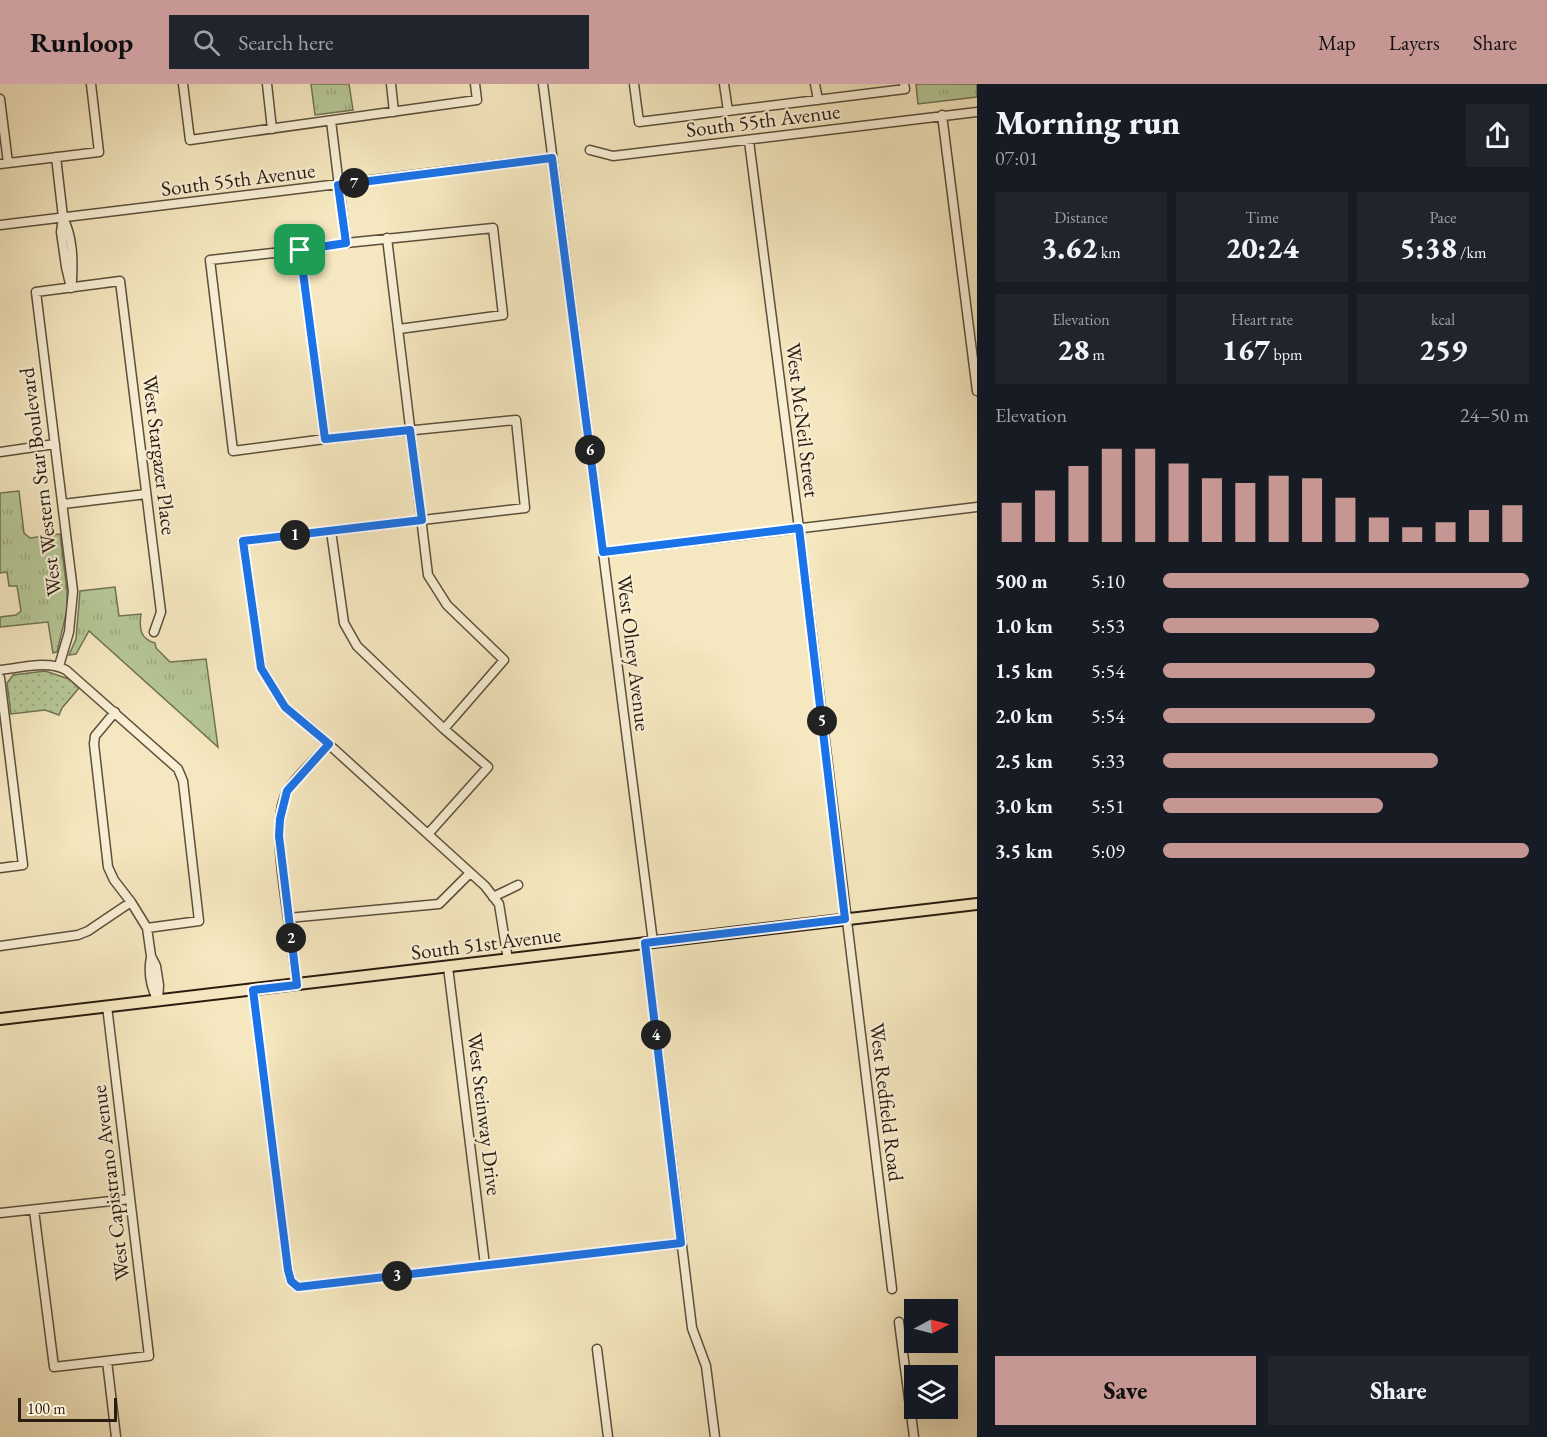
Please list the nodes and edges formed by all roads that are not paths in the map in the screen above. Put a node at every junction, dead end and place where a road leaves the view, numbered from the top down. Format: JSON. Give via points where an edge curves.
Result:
{"nodes":[{"id":1,"x":91,"y":84,"type":"edge"},
{"id":2,"x":183,"y":84,"type":"edge"},
{"id":3,"x":267,"y":84,"type":"edge"},
{"id":4,"x":391,"y":84,"type":"edge"},
{"id":5,"x":475,"y":84,"type":"edge"},
{"id":6,"x":543,"y":84,"type":"edge"},
{"id":7,"x":634,"y":84,"type":"edge"},
{"id":8,"x":724,"y":84,"type":"edge"},
{"id":9,"x":815,"y":84,"type":"edge"},
{"id":10,"x":904,"y":86,"type":"edge"},
{"id":11,"x":0,"y":99,"type":"edge"},
{"id":12,"x":818,"y":100,"type":"junction"},
{"id":13,"x":728,"y":111,"type":"junction"},
{"id":14,"x":394,"y":112,"type":"junction"},
{"id":15,"x":977,"y":112,"type":"edge"},
{"id":16,"x":942,"y":115,"type":"junction"},
{"id":17,"x":331,"y":121,"type":"junction"},
{"id":18,"x":272,"y":129,"type":"junction"},
{"id":19,"x":749,"y":141,"type":"junction"},
{"id":20,"x":590,"y":150,"type":"dead end"},
{"id":21,"x":56,"y":157,"type":"junction"},
{"id":22,"x":552,"y":158,"type":"junction"},
{"id":23,"x":4,"y":163,"type":"edge"},
{"id":24,"x":338,"y":185,"type":"junction"},
{"id":25,"x":63,"y":217,"type":"junction"},
{"id":26,"x":0,"y":225,"type":"edge"},
{"id":27,"x":387,"y":238,"type":"junction"},
{"id":28,"x":346,"y":243,"type":"junction"},
{"id":29,"x":300,"y":250,"type":"junction"},
{"id":30,"x":71,"y":288,"type":"junction"},
{"id":31,"x":399,"y":328,"type":"junction"},
{"id":32,"x":977,"y":391,"type":"edge"},
{"id":33,"x":410,"y":430,"type":"junction"},
{"id":34,"x":325,"y":439,"type":"junction"},
{"id":35,"x":55,"y":444,"type":"junction"},
{"id":36,"x":0,"y":452,"type":"edge"},
{"id":37,"x":146,"y":494,"type":"junction"},
{"id":38,"x":63,"y":504,"type":"junction"},
{"id":39,"x":977,"y":507,"type":"edge"},
{"id":40,"x":422,"y":520,"type":"junction"},
{"id":41,"x":799,"y":528,"type":"junction"},
{"id":42,"x":331,"y":531,"type":"junction"},
{"id":43,"x":603,"y":552,"type":"junction"},
{"id":44,"x":154,"y":632,"type":"dead end"},
{"id":45,"x":59,"y":666,"type":"junction"},
{"id":46,"x":0,"y":670,"type":"edge"},
{"id":47,"x":0,"y":678,"type":"edge"},
{"id":48,"x":115,"y":712,"type":"junction"},
{"id":49,"x":444,"y":729,"type":"junction"},
{"id":50,"x":329,"y":744,"type":"junction"},
{"id":51,"x":428,"y":834,"type":"junction"},
{"id":52,"x":0,"y":868,"type":"edge"},
{"id":53,"x":470,"y":873,"type":"junction"},
{"id":54,"x":518,"y":885,"type":"dead end"},
{"id":55,"x":494,"y":897,"type":"junction"},
{"id":56,"x":131,"y":902,"type":"junction"},
{"id":57,"x":977,"y":904,"type":"edge"},
{"id":58,"x":288,"y":918,"type":"junction"},
{"id":59,"x":845,"y":919,"type":"junction"},
{"id":60,"x":147,"y":928,"type":"junction"},
{"id":61,"x":649,"y":942,"type":"junction"},
{"id":62,"x":0,"y":946,"type":"edge"},
{"id":63,"x":508,"y":960,"type":"junction"},
{"id":64,"x":448,"y":968,"type":"junction"},
{"id":65,"x":297,"y":985,"type":"junction"},
{"id":66,"x":253,"y":990,"type":"junction"},
{"id":67,"x":158,"y":1000,"type":"junction"},
{"id":68,"x":107,"y":1006,"type":"junction"},
{"id":69,"x":0,"y":1019,"type":"edge"},
{"id":70,"x":130,"y":1199,"type":"junction"},
{"id":71,"x":34,"y":1210,"type":"junction"},
{"id":72,"x":0,"y":1213,"type":"edge"},
{"id":73,"x":681,"y":1243,"type":"junction"},
{"id":74,"x":485,"y":1265,"type":"junction"},
{"id":75,"x":892,"y":1288,"type":"dead end"},
{"id":76,"x":899,"y":1322,"type":"dead end"},
{"id":77,"x":597,"y":1349,"type":"dead end"},
{"id":78,"x":107,"y":1361,"type":"junction"},
{"id":79,"x":116,"y":1437,"type":"edge"},
{"id":80,"x":608,"y":1437,"type":"edge"},
{"id":81,"x":715,"y":1437,"type":"edge"},
{"id":82,"x":914,"y":1437,"type":"edge"}],
"edges":[{"from":1,"to":21,"type":"street","via":[[99,152]]},
{"from":2,"to":18,"type":"street","via":[[190,140]]},
{"from":3,"to":18,"type":"street"},
{"from":4,"to":14,"type":"street"},
{"from":5,"to":14,"type":"street","via":[[477,100]]},
{"from":6,"to":22,"type":"street","name":"West Olney Avenue"},
{"from":7,"to":13,"type":"street","via":[[639,122]]},
{"from":8,"to":13,"type":"street"},
{"from":9,"to":12,"type":"street"},
{"from":10,"to":12,"type":"street"},
{"from":11,"to":23,"type":"street"},
{"from":12,"to":13,"type":"street"},
{"from":14,"to":17,"type":"street"},
{"from":15,"to":16,"type":"street","name":"South 55th Avenue"},
{"from":16,"to":19,"type":"street","name":"South 55th Avenue"},
{"from":16,"to":32,"type":"street"},
{"from":17,"to":18,"type":"street"},
{"from":17,"to":24,"type":"street"},
{"from":19,"to":20,"type":"street","name":"South 55th Avenue","via":[[613,156]]},
{"from":19,"to":41,"type":"street","name":"West McNeil Street"},
{"from":21,"to":23,"type":"street"},
{"from":21,"to":25,"type":"street"},
{"from":22,"to":24,"type":"street","name":"South 55th Avenue"},
{"from":22,"to":43,"type":"street","name":"West Olney Avenue"},
{"from":24,"to":25,"type":"street","name":"South 55th Avenue"},
{"from":24,"to":28,"type":"street"},
{"from":25,"to":26,"type":"street","name":"South 55th Avenue"},
{"from":25,"to":30,"type":"street","via":[[69,231],[73,266]]},
{"from":27,"to":28,"type":"street"},
{"from":27,"to":31,"type":"street"},
{"from":27,"to":31,"type":"street","via":[[493,228],[502,315]]},
{"from":28,"to":29,"type":"street"},
{"from":29,"to":34,"type":"street"},
{"from":29,"to":34,"type":"street","via":[[210,260],[233,450]]},
{"from":30,"to":35,"type":"street","name":"West Western Star Boulevard","via":[[36,292]]},
{"from":30,"to":37,"type":"street","name":"West Stargazer Place","via":[[120,281]]},
{"from":31,"to":33,"type":"street"},
{"from":33,"to":34,"type":"street"},
{"from":33,"to":40,"type":"street"},
{"from":33,"to":40,"type":"street","via":[[516,420],[525,508]]},
{"from":35,"to":36,"type":"street"},
{"from":35,"to":38,"type":"street","name":"West Western Star Boulevard"},
{"from":37,"to":38,"type":"street"},
{"from":37,"to":44,"type":"street","name":"West Stargazer Place","via":[[161,612]]},
{"from":38,"to":45,"type":"street","name":"West Western Star Boulevard","via":[[73,606]]},
{"from":39,"to":41,"type":"street"},
{"from":40,"to":42,"type":"street"},
{"from":40,"to":49,"type":"street","via":[[428,575],[447,605],[504,660]]},
{"from":41,"to":43,"type":"street"},
{"from":41,"to":59,"type":"street","name":"West McNeil Street"},
{"from":42,"to":49,"type":"street","via":[[344,623],[357,646]]},
{"from":42,"to":50,"type":"street","via":[[243,541],[261,668],[285,707]]},
{"from":43,"to":61,"type":"street","name":"West Olney Avenue"},
{"from":45,"to":46,"type":"street"},
{"from":45,"to":48,"type":"street"},
{"from":47,"to":52,"type":"street","via":[[23,865]]},
{"from":48,"to":56,"type":"street","via":[[95,736],[94,752],[108,867]]},
{"from":48,"to":60,"type":"street","via":[[178,769],[183,782],[199,921]]},
{"from":49,"to":51,"type":"street","via":[[488,767]]},
{"from":50,"to":51,"type":"street"},
{"from":50,"to":58,"type":"street","via":[[287,791],[280,819]]},
{"from":51,"to":53,"type":"street"},
{"from":53,"to":55,"type":"street"},
{"from":53,"to":58,"type":"street","via":[[440,904]]},
{"from":54,"to":55,"type":"street"},
{"from":55,"to":63,"type":"street","via":[[499,904]]},
{"from":56,"to":60,"type":"street"},
{"from":56,"to":62,"type":"street","via":[[78,935]]},
{"from":57,"to":59,"type":"main road","name":"South 51st Avenue"},
{"from":58,"to":65,"type":"street"},
{"from":59,"to":61,"type":"main road","name":"South 51st Avenue"},
{"from":59,"to":75,"type":"street","name":"West Redfield Road"},
{"from":60,"to":67,"type":"street","via":[[159,985]]},
{"from":61,"to":63,"type":"main road","name":"South 51st Avenue"},
{"from":61,"to":73,"type":"street","name":"West Olney Avenue"},
{"from":63,"to":64,"type":"main road","name":"South 51st Avenue"},
{"from":64,"to":65,"type":"main road","name":"South 51st Avenue"},
{"from":64,"to":74,"type":"street","name":"West Steinway Drive"},
{"from":65,"to":66,"type":"main road","name":"South 51st Avenue"},
{"from":66,"to":67,"type":"main road","name":"South 51st Avenue"},
{"from":66,"to":74,"type":"street","via":[[291,1281],[298,1287]]},
{"from":67,"to":68,"type":"main road","name":"South 51st Avenue"},
{"from":68,"to":69,"type":"main road","name":"South 51st Avenue"},
{"from":68,"to":70,"type":"street","name":"West Capistrano Avenue"},
{"from":70,"to":71,"type":"street"},
{"from":70,"to":78,"type":"street","name":"West Capistrano Avenue","via":[[149,1356]]},
{"from":71,"to":72,"type":"street"},
{"from":71,"to":78,"type":"street","via":[[54,1367]]},
{"from":73,"to":74,"type":"street"},
{"from":73,"to":81,"type":"street","name":"West Olney Avenue","via":[[692,1328],[706,1366]]},
{"from":76,"to":82,"type":"street"},
{"from":77,"to":80,"type":"street"},
{"from":78,"to":79,"type":"street"}]}
